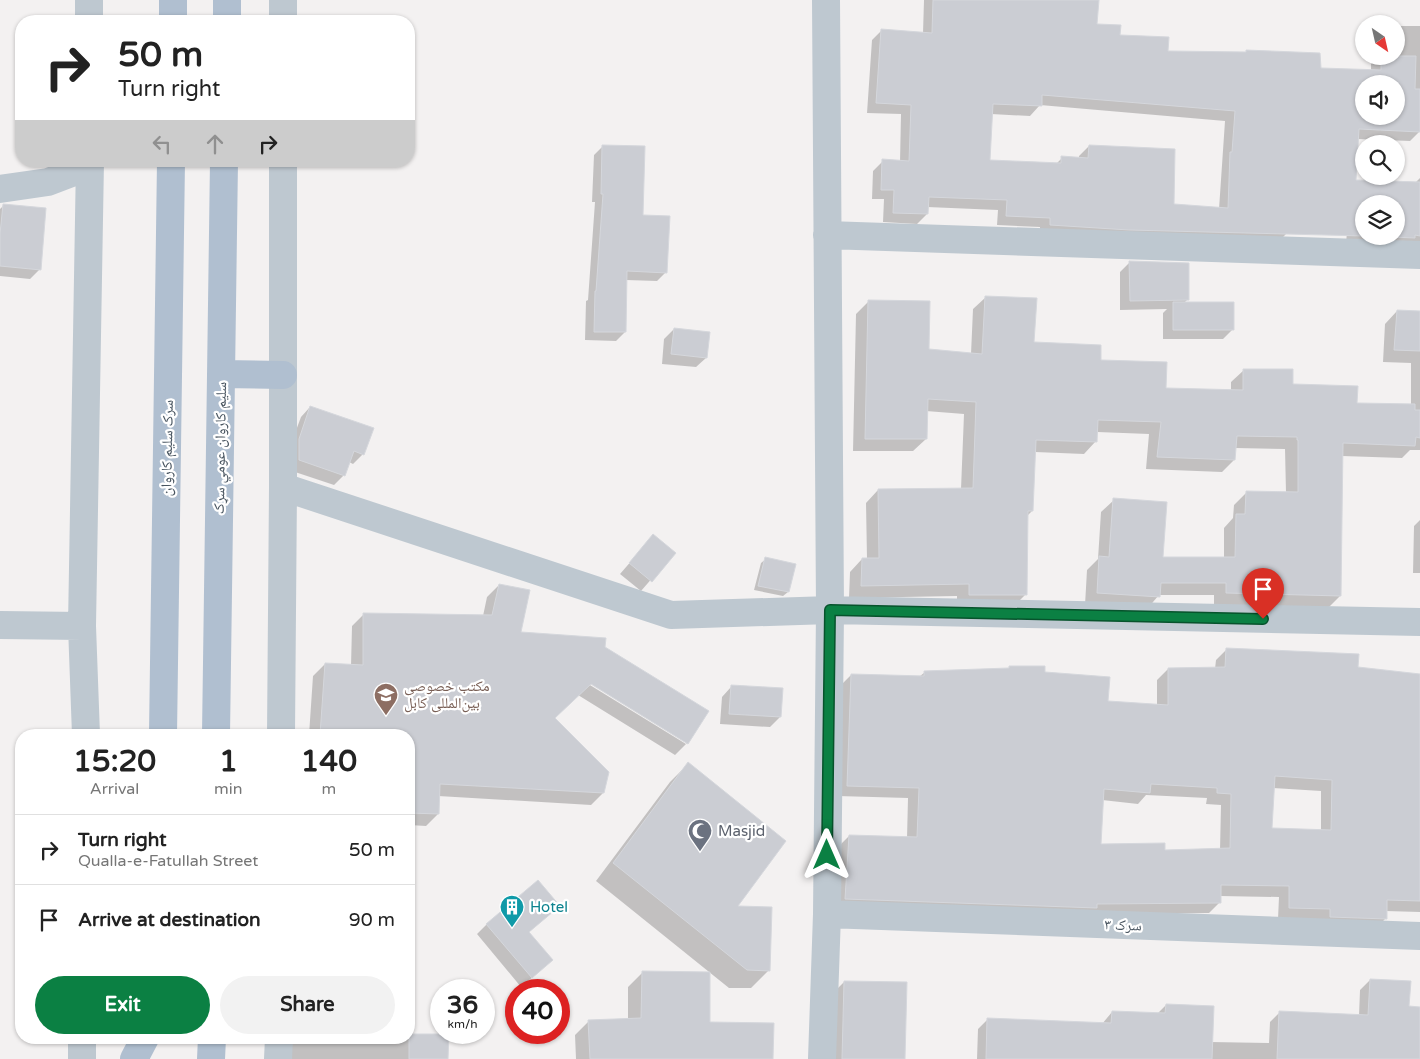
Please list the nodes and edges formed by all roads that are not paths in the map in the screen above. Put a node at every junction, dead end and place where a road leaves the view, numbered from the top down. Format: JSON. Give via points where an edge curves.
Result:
{"nodes":[{"id":1,"x":89,"y":0,"type":"edge"},
{"id":2,"x":173,"y":0,"type":"edge"},
{"id":3,"x":227,"y":0,"type":"edge"},
{"id":4,"x":283,"y":0,"type":"edge"},
{"id":5,"x":826,"y":0,"type":"edge"},
{"id":6,"x":89,"y":15,"type":"edge"},
{"id":7,"x":172,"y":15,"type":"edge"},
{"id":8,"x":227,"y":15,"type":"edge"},
{"id":9,"x":283,"y":15,"type":"edge"},
{"id":10,"x":83,"y":167,"type":"edge"},
{"id":11,"x":90,"y":167,"type":"edge"},
{"id":12,"x":171,"y":167,"type":"edge"},
{"id":13,"x":224,"y":167,"type":"edge"},
{"id":14,"x":283,"y":167,"type":"edge"},
{"id":15,"x":0,"y":189,"type":"edge"},
{"id":16,"x":827,"y":235,"type":"junction"},
{"id":17,"x":1420,"y":255,"type":"edge"},
{"id":18,"x":221,"y":374,"type":"junction"},
{"id":19,"x":283,"y":375,"type":"junction"},
{"id":20,"x":284,"y":487,"type":"junction"},
{"id":21,"x":830,"y":610,"type":"junction"},
{"id":22,"x":1420,"y":622,"type":"edge"},
{"id":23,"x":0,"y":625,"type":"edge"},
{"id":24,"x":82,"y":626,"type":"junction"},
{"id":25,"x":86,"y":729,"type":"edge"},
{"id":26,"x":162,"y":729,"type":"edge"},
{"id":27,"x":216,"y":729,"type":"edge"},
{"id":28,"x":281,"y":729,"type":"edge"},
{"id":29,"x":827,"y":914,"type":"junction"},
{"id":30,"x":1420,"y":936,"type":"edge"},
{"id":31,"x":82,"y":1044,"type":"edge"},
{"id":32,"x":142,"y":1044,"type":"edge"},
{"id":33,"x":150,"y":1044,"type":"edge"},
{"id":34,"x":212,"y":1044,"type":"edge"},
{"id":35,"x":278,"y":1044,"type":"edge"},
{"id":36,"x":82,"y":1059,"type":"edge"},
{"id":37,"x":134,"y":1059,"type":"edge"},
{"id":38,"x":150,"y":1059,"type":"edge"},
{"id":39,"x":212,"y":1059,"type":"edge"},
{"id":40,"x":278,"y":1059,"type":"edge"},
{"id":41,"x":822,"y":1059,"type":"edge"}],
"edges":[{"from":1,"to":6,"type":"street"},
{"from":2,"to":7,"type":"main road"},
{"from":3,"to":8,"type":"main road"},
{"from":4,"to":9,"type":"street"},
{"from":5,"to":16,"type":"street"},
{"from":10,"to":15,"type":"street","via":[[48,182]]},
{"from":11,"to":24,"type":"street"},
{"from":12,"to":26,"type":"main road","name":"سرک سلیم کاروان"},
{"from":13,"to":18,"type":"main road","name":"سلیم کاروان عومي سړک"},
{"from":14,"to":19,"type":"street"},
{"from":16,"to":17,"type":"street"},
{"from":16,"to":21,"type":"street"},
{"from":18,"to":19,"type":"main road"},
{"from":18,"to":27,"type":"main road","name":"سلیم کاروان عومي سړک"},
{"from":19,"to":20,"type":"street"},
{"from":20,"to":21,"type":"street","via":[[671,615]]},
{"from":20,"to":28,"type":"street"},
{"from":21,"to":22,"type":"street"},
{"from":21,"to":29,"type":"street"},
{"from":23,"to":24,"type":"street"},
{"from":24,"to":25,"type":"street"},
{"from":29,"to":30,"type":"street","name":"سرک ۳"},
{"from":29,"to":41,"type":"street"},
{"from":31,"to":36,"type":"street"},
{"from":32,"to":37,"type":"main road"},
{"from":33,"to":38,"type":"main road"},
{"from":34,"to":39,"type":"main road"},
{"from":35,"to":40,"type":"street"}]}
